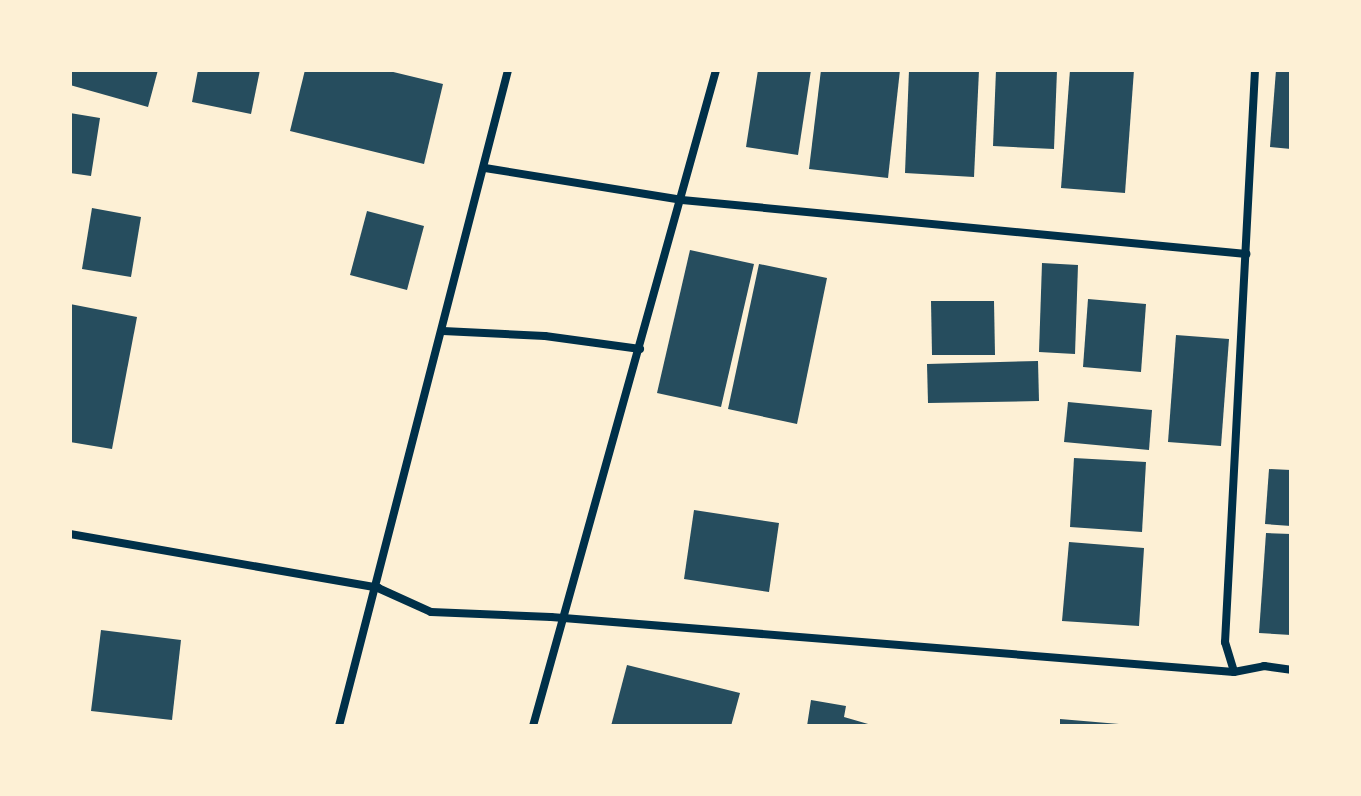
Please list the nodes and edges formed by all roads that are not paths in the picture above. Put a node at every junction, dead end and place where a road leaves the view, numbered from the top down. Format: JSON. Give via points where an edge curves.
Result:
{"nodes":[{"id":1,"x":508,"y":70,"type":"edge"},
{"id":2,"x":716,"y":70,"type":"edge"},
{"id":3,"x":1255,"y":70,"type":"edge"},
{"id":4,"x":485,"y":168,"type":"junction"},
{"id":5,"x":682,"y":200,"type":"junction"},
{"id":6,"x":1246,"y":254,"type":"junction"},
{"id":7,"x":443,"y":331,"type":"junction"},
{"id":8,"x":640,"y":349,"type":"junction"},
{"id":9,"x":70,"y":534,"type":"edge"},
{"id":10,"x":378,"y":588,"type":"junction"},
{"id":11,"x":561,"y":618,"type":"junction"},
{"id":12,"x":1291,"y":670,"type":"edge"},
{"id":13,"x":1234,"y":672,"type":"junction"},
{"id":14,"x":339,"y":726,"type":"edge"},
{"id":15,"x":533,"y":726,"type":"edge"}],
"edges":[{"from":1,"to":4,"type":"street"},
{"from":2,"to":5,"type":"street"},
{"from":3,"to":6,"type":"street"},
{"from":4,"to":5,"type":"street"},
{"from":4,"to":7,"type":"street"},
{"from":5,"to":6,"type":"street"},
{"from":5,"to":8,"type":"street"},
{"from":6,"to":13,"type":"street","via":[[1225,642]]},
{"from":7,"to":8,"type":"street","via":[[545,336]]},
{"from":7,"to":10,"type":"street"},
{"from":8,"to":11,"type":"street"},
{"from":9,"to":10,"type":"street"},
{"from":10,"to":11,"type":"street","via":[[431,612]]},
{"from":10,"to":14,"type":"street"},
{"from":11,"to":13,"type":"street"},
{"from":11,"to":15,"type":"street"},
{"from":12,"to":13,"type":"street","via":[[1264,666]]}]}
